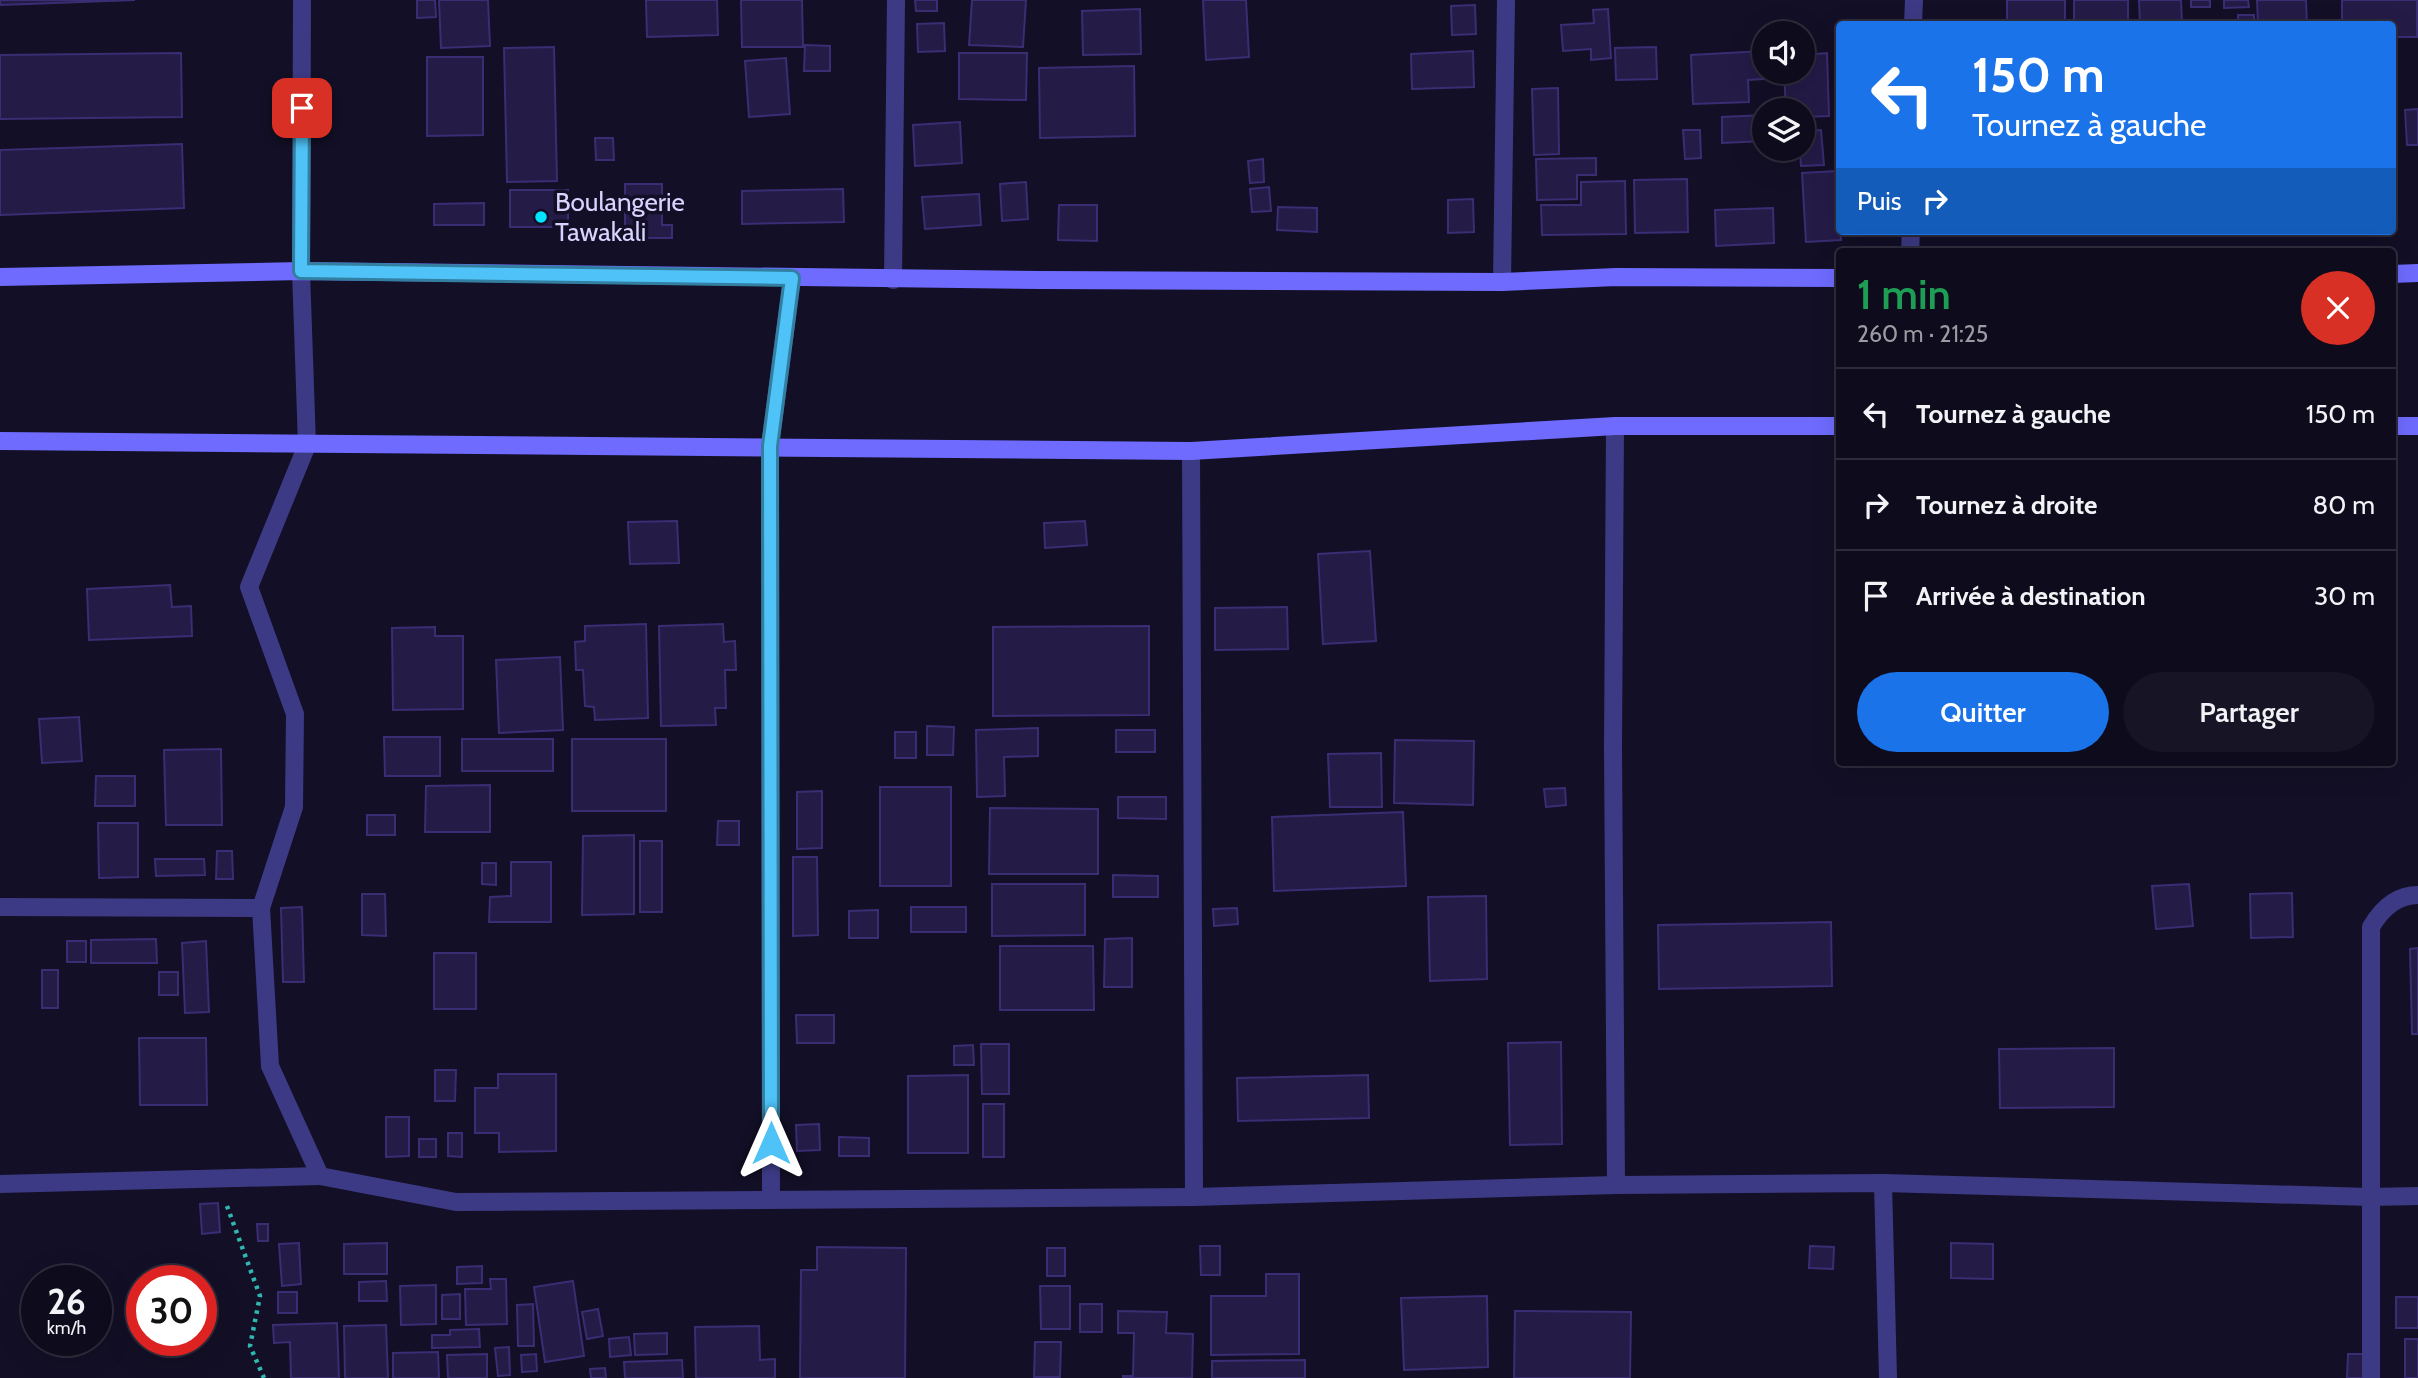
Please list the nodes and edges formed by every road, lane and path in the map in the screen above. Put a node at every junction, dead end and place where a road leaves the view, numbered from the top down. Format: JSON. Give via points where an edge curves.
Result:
{"nodes":[{"id":1,"x":302,"y":0,"type":"edge"},
{"id":2,"x":896,"y":0,"type":"edge"},
{"id":3,"x":1506,"y":0,"type":"edge"},
{"id":4,"x":1913,"y":0,"type":"edge"},
{"id":5,"x":1913,"y":21,"type":"edge"},
{"id":6,"x":301,"y":271,"type":"junction"},
{"id":7,"x":2418,"y":273,"type":"edge"},
{"id":8,"x":2396,"y":274,"type":"edge"},
{"id":9,"x":0,"y":278,"type":"edge"},
{"id":10,"x":792,"y":278,"type":"junction"},
{"id":11,"x":1836,"y":278,"type":"edge"},
{"id":12,"x":893,"y":279,"type":"junction"},
{"id":13,"x":1502,"y":282,"type":"junction"},
{"id":14,"x":1615,"y":426,"type":"junction"},
{"id":15,"x":1836,"y":426,"type":"edge"},
{"id":16,"x":2396,"y":426,"type":"edge"},
{"id":17,"x":2418,"y":426,"type":"edge"},
{"id":18,"x":0,"y":441,"type":"edge"},
{"id":19,"x":306,"y":444,"type":"junction"},
{"id":20,"x":770,"y":446,"type":"junction"},
{"id":21,"x":1191,"y":451,"type":"junction"},
{"id":22,"x":2418,"y":895,"type":"edge"},
{"id":23,"x":0,"y":907,"type":"edge"},
{"id":24,"x":261,"y":908,"type":"junction"},
{"id":25,"x":320,"y":1176,"type":"junction"},
{"id":26,"x":216,"y":1179,"type":"junction"},
{"id":27,"x":1883,"y":1183,"type":"junction"},
{"id":28,"x":0,"y":1184,"type":"edge"},
{"id":29,"x":1616,"y":1185,"type":"junction"},
{"id":30,"x":2418,"y":1196,"type":"edge"},
{"id":31,"x":1194,"y":1197,"type":"junction"},
{"id":32,"x":2370,"y":1197,"type":"junction"},
{"id":33,"x":771,"y":1199,"type":"junction"},
{"id":34,"x":264,"y":1378,"type":"edge"},
{"id":35,"x":1888,"y":1378,"type":"edge"},
{"id":36,"x":2371,"y":1378,"type":"edge"}],
"edges":[{"from":1,"to":6,"type":"street"},
{"from":2,"to":12,"type":"street"},
{"from":3,"to":13,"type":"street"},
{"from":4,"to":5,"type":"street"},
{"from":6,"to":9,"type":"street"},
{"from":6,"to":10,"type":"street"},
{"from":6,"to":19,"type":"street"},
{"from":7,"to":8,"type":"street"},
{"from":10,"to":12,"type":"street"},
{"from":10,"to":20,"type":"street"},
{"from":11,"to":13,"type":"street","via":[[1616,277]]},
{"from":12,"to":13,"type":"street"},
{"from":14,"to":15,"type":"street"},
{"from":14,"to":21,"type":"street"},
{"from":14,"to":29,"type":"street"},
{"from":16,"to":17,"type":"street"},
{"from":18,"to":19,"type":"street"},
{"from":19,"to":20,"type":"street"},
{"from":19,"to":24,"type":"street","via":[[249,587],[295,714],[294,807]]},
{"from":20,"to":21,"type":"street"},
{"from":20,"to":33,"type":"street"},
{"from":21,"to":31,"type":"street"},
{"from":22,"to":32,"type":"street","via":[[2382,908],[2371,927]]},
{"from":23,"to":24,"type":"street"},
{"from":24,"to":25,"type":"street","via":[[270,1066]]},
{"from":25,"to":26,"type":"street"},
{"from":25,"to":33,"type":"street","via":[[456,1202]]},
{"from":26,"to":28,"type":"street"},
{"from":26,"to":34,"type":"path","via":[[260,1296],[250,1346]]},
{"from":27,"to":29,"type":"street"},
{"from":27,"to":32,"type":"street"},
{"from":27,"to":35,"type":"street"},
{"from":29,"to":31,"type":"street"},
{"from":30,"to":32,"type":"street"},
{"from":31,"to":33,"type":"street"},
{"from":32,"to":36,"type":"street"}]}
